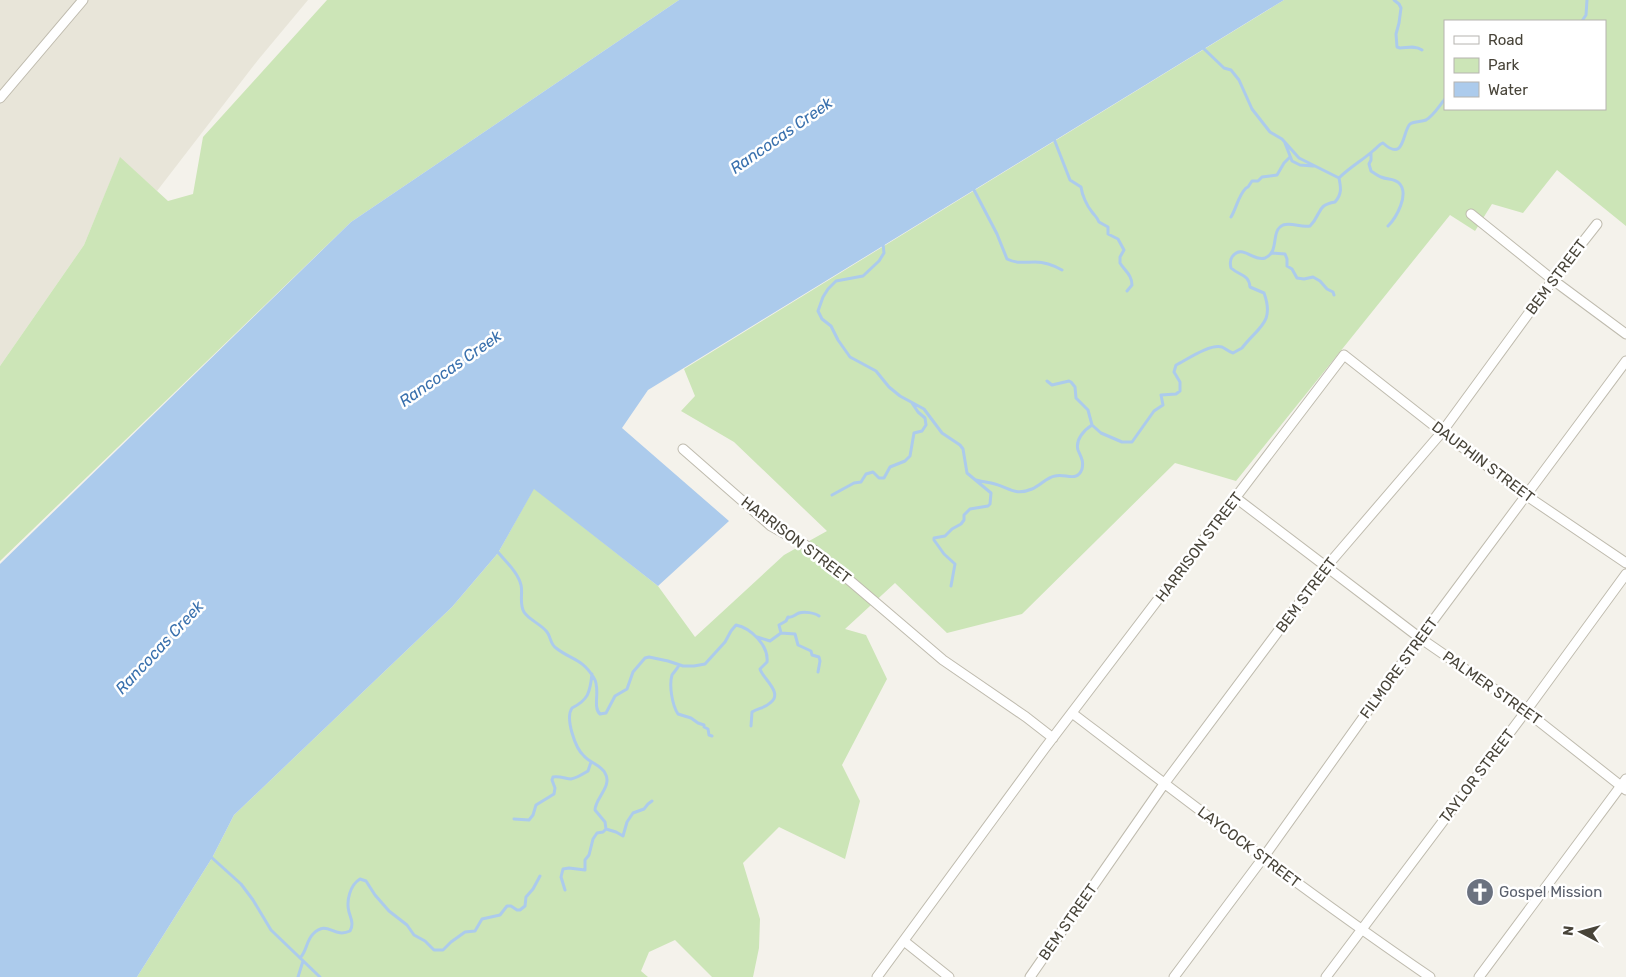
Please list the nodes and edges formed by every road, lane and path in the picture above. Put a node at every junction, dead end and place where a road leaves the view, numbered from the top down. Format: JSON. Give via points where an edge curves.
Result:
{"nodes":[{"id":1,"x":83,"y":0,"type":"edge"},
{"id":2,"x":0,"y":98,"type":"edge"},
{"id":3,"x":1471,"y":214,"type":"dead end"},
{"id":4,"x":1596,"y":224,"type":"dead end"},
{"id":5,"x":1553,"y":280,"type":"junction"},
{"id":6,"x":1626,"y":334,"type":"edge"},
{"id":7,"x":1344,"y":355,"type":"joint"},
{"id":8,"x":1626,"y":361,"type":"edge"},
{"id":9,"x":1442,"y":432,"type":"junction"},
{"id":10,"x":684,"y":449,"type":"dead end"},
{"id":11,"x":1527,"y":496,"type":"junction"},
{"id":12,"x":1236,"y":498,"type":"junction"},
{"id":13,"x":1626,"y":564,"type":"edge"},
{"id":14,"x":1327,"y":566,"type":"junction"},
{"id":15,"x":1626,"y":574,"type":"edge"},
{"id":16,"x":1420,"y":638,"type":"junction"},
{"id":17,"x":1526,"y":711,"type":"junction"},
{"id":18,"x":1072,"y":713,"type":"junction"},
{"id":19,"x":1053,"y":738,"type":"junction"},
{"id":20,"x":1164,"y":784,"type":"junction"},
{"id":21,"x":1624,"y":785,"type":"edge"},
{"id":22,"x":1263,"y":858,"type":"junction"},
{"id":23,"x":1361,"y":930,"type":"junction"},
{"id":24,"x":904,"y":941,"type":"junction"},
{"id":25,"x":877,"y":977,"type":"edge"},
{"id":26,"x":949,"y":977,"type":"edge"},
{"id":27,"x":1030,"y":977,"type":"edge"},
{"id":28,"x":1174,"y":977,"type":"edge"},
{"id":29,"x":1326,"y":977,"type":"edge"},
{"id":30,"x":1430,"y":977,"type":"edge"},
{"id":31,"x":1479,"y":977,"type":"edge"}],
"edges":[{"from":1,"to":2,"type":"street"},
{"from":3,"to":5,"type":"street"},
{"from":4,"to":5,"type":"street","name":"BEM STREET"},
{"from":5,"to":6,"type":"street"},
{"from":5,"to":9,"type":"street","name":"BEM STREET"},
{"from":7,"to":9,"type":"street","name":"DAUPHIN STREET"},
{"from":7,"to":12,"type":"street","name":"HARRISON STREET"},
{"from":8,"to":11,"type":"street","name":"FILMORE STREET"},
{"from":9,"to":11,"type":"street","name":"DAUPHIN STREET"},
{"from":9,"to":14,"type":"street","name":"BEM STREET"},
{"from":10,"to":19,"type":"street","name":"HARRISON STREET","via":[[771,526],[814,550],[943,660]]},
{"from":11,"to":13,"type":"street","name":"DAUPHIN STREET"},
{"from":11,"to":16,"type":"street","name":"FILMORE STREET"},
{"from":12,"to":14,"type":"street","name":"PALMER STREET"},
{"from":12,"to":18,"type":"street","name":"HARRISON STREET"},
{"from":14,"to":16,"type":"street","name":"PALMER STREET"},
{"from":14,"to":20,"type":"street","name":"BEM STREET"},
{"from":15,"to":17,"type":"street","name":"TAYLOR STREET"},
{"from":16,"to":17,"type":"street","name":"PALMER STREET"},
{"from":16,"to":22,"type":"street","name":"FILMORE STREET"},
{"from":17,"to":21,"type":"street","name":"PALMER STREET"},
{"from":17,"to":23,"type":"street","name":"TAYLOR STREET"},
{"from":18,"to":19,"type":"street","name":"HARRISON STREET"},
{"from":18,"to":20,"type":"street","name":"LAYCOCK STREET"},
{"from":19,"to":24,"type":"street","name":"HARRISON STREET"},
{"from":20,"to":22,"type":"street","name":"LAYCOCK STREET"},
{"from":20,"to":27,"type":"street","name":"BEM STREET"},
{"from":21,"to":31,"type":"street"},
{"from":22,"to":23,"type":"street","name":"LAYCOCK STREET"},
{"from":22,"to":28,"type":"street","name":"FILMORE STREET"},
{"from":23,"to":29,"type":"street","name":"TAYLOR STREET"},
{"from":23,"to":30,"type":"street","name":"LAYCOCK STREET"},
{"from":24,"to":25,"type":"street","name":"HARRISON STREET"},
{"from":24,"to":26,"type":"street"}]}
